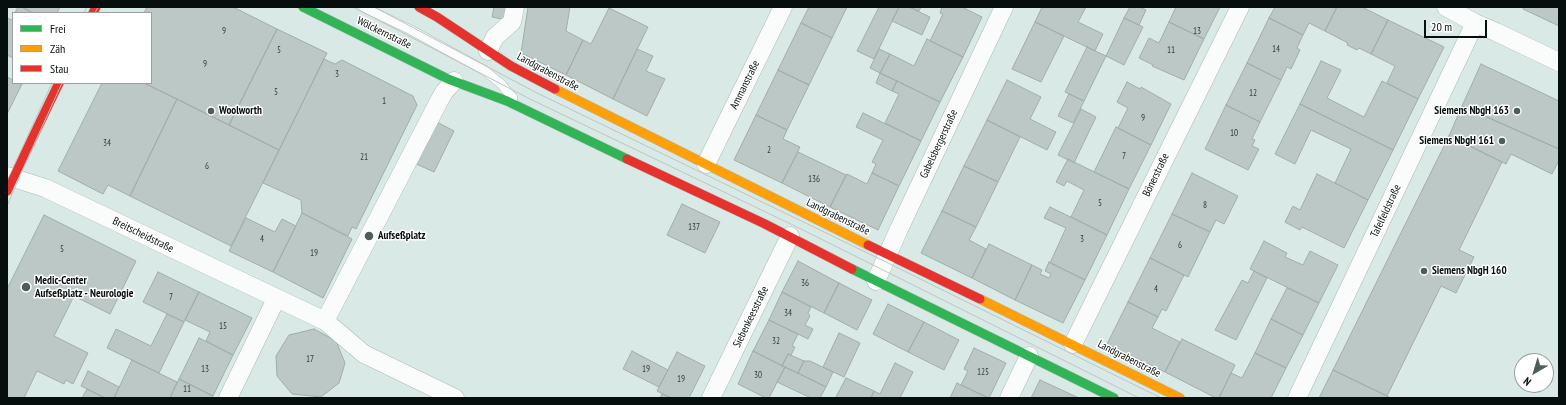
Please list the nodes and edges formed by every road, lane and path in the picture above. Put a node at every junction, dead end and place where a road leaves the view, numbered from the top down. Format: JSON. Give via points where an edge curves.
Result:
{"nodes":[{"id":1,"x":302,"y":7,"type":"edge"},
{"id":2,"x":363,"y":7,"type":"edge"},
{"id":3,"x":419,"y":7,"type":"edge"},
{"id":4,"x":515,"y":7,"type":"edge"},
{"id":5,"x":783,"y":7,"type":"edge"},
{"id":6,"x":1004,"y":7,"type":"edge"},
{"id":7,"x":1240,"y":7,"type":"edge"},
{"id":8,"x":1446,"y":7,"type":"edge"},
{"id":9,"x":1474,"y":23,"type":"junction"},
{"id":10,"x":488,"y":52,"type":"junction"},
{"id":11,"x":1559,"y":62,"type":"edge"},
{"id":12,"x":476,"y":66,"type":"junction"},
{"id":13,"x":511,"y":66,"type":"junction"},
{"id":14,"x":454,"y":81,"type":"junction"},
{"id":15,"x":58,"y":84,"type":"edge"},
{"id":16,"x":523,"y":109,"type":"junction"},
{"id":17,"x":706,"y":164,"type":"junction"},
{"id":18,"x":9,"y":182,"type":"edge"},
{"id":19,"x":790,"y":236,"type":"junction"},
{"id":20,"x":887,"y":254,"type":"junction"},
{"id":21,"x":876,"y":281,"type":"junction"},
{"id":22,"x":276,"y":299,"type":"junction"},
{"id":23,"x":325,"y":321,"type":"junction"},
{"id":24,"x":1073,"y":344,"type":"junction"},
{"id":25,"x":1029,"y":356,"type":"junction"},
{"id":26,"x":452,"y":397,"type":"edge"},
{"id":27,"x":228,"y":398,"type":"edge"},
{"id":28,"x":711,"y":398,"type":"edge"},
{"id":29,"x":1008,"y":398,"type":"edge"},
{"id":30,"x":1114,"y":398,"type":"edge"},
{"id":31,"x":1180,"y":398,"type":"edge"},
{"id":32,"x":1296,"y":398,"type":"edge"}],
"edges":[{"from":1,"to":14,"type":"main road","name":"Wölckernstraße"},
{"from":2,"to":12,"type":"lane"},
{"from":3,"to":10,"type":"main road"},
{"from":4,"to":10,"type":"street","via":[[512,22],[495,38]]},
{"from":5,"to":17,"type":"street","name":"Ammanstraße"},
{"from":6,"to":20,"type":"street","name":"Gabelsbergerstraße"},
{"from":7,"to":24,"type":"street","name":"Bönerstraße"},
{"from":8,"to":9,"type":"street"},
{"from":9,"to":11,"type":"street"},
{"from":9,"to":32,"type":"street","name":"Tafelfeldstraße"},
{"from":10,"to":13,"type":"main road","name":"Landgrabenstraße"},
{"from":12,"to":13,"type":"lane"},
{"from":12,"to":16,"type":"lane","via":[[501,84]]},
{"from":13,"to":17,"type":"main road","name":"Landgrabenstraße"},
{"from":14,"to":16,"type":"main road"},
{"from":14,"to":23,"type":"street","via":[[441,97]]},
{"from":15,"to":18,"type":"main road"},
{"from":16,"to":19,"type":"main road"},
{"from":17,"to":20,"type":"main road","name":"Landgrabenstraße"},
{"from":18,"to":22,"type":"street","name":"Breitscheidstraße","via":[[45,188]]},
{"from":19,"to":21,"type":"main road"},
{"from":19,"to":28,"type":"street","name":"Siebenkeesstraße"},
{"from":20,"to":21,"type":"street","name":"Gabelsbergerstraße"},
{"from":20,"to":24,"type":"main road","name":"Landgrabenstraße"},
{"from":21,"to":25,"type":"main road"},
{"from":22,"to":23,"type":"street"},
{"from":22,"to":27,"type":"street"},
{"from":23,"to":26,"type":"street","via":[[364,354]]},
{"from":24,"to":31,"type":"main road","name":"Landgrabenstraße"},
{"from":25,"to":29,"type":"street"},
{"from":25,"to":30,"type":"main road"}]}
